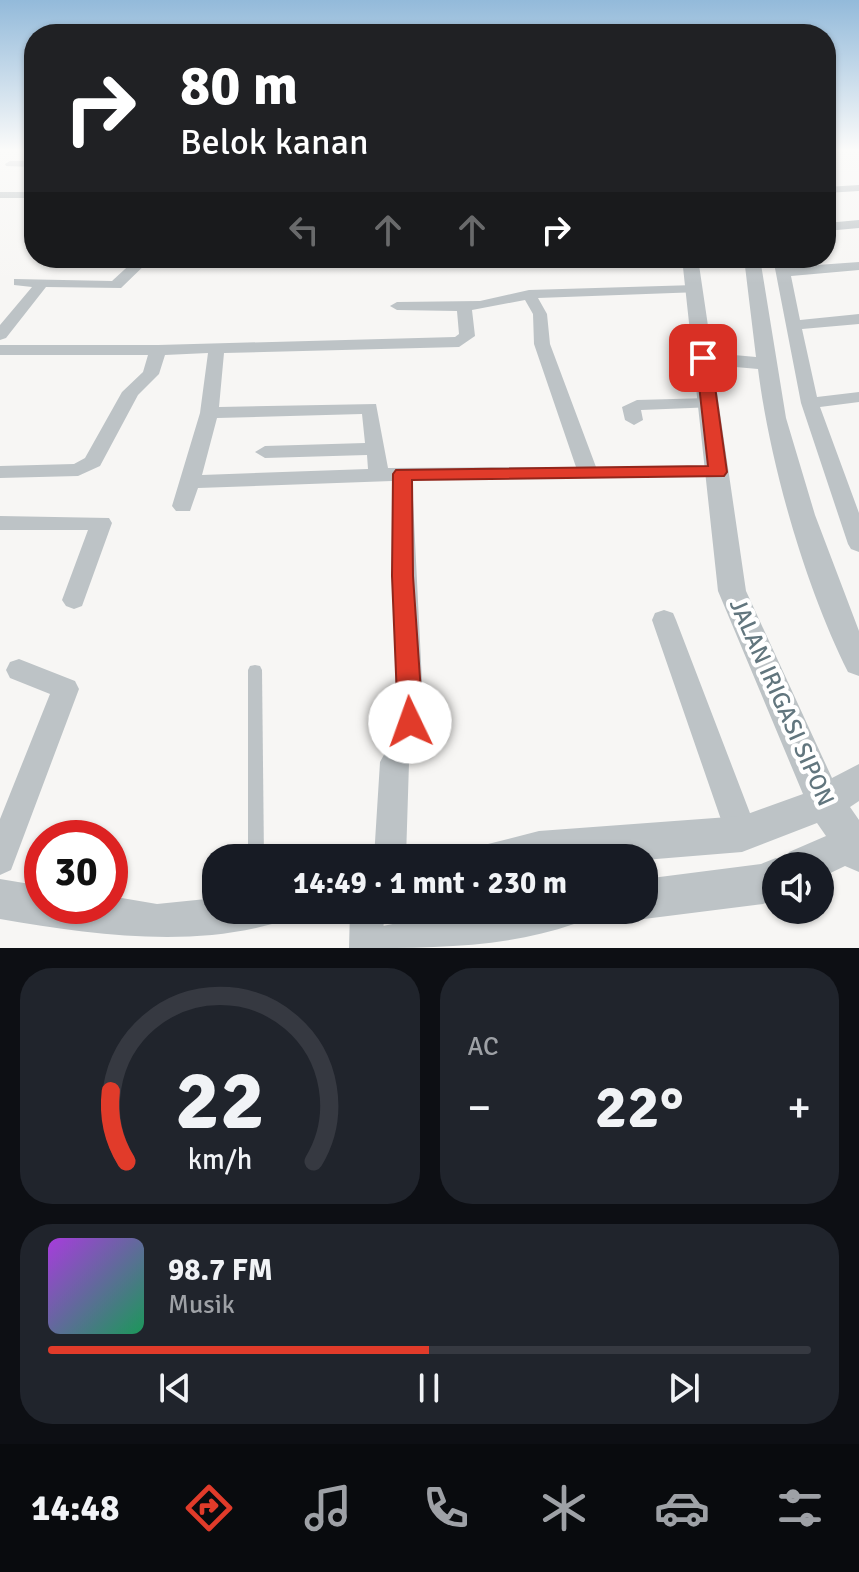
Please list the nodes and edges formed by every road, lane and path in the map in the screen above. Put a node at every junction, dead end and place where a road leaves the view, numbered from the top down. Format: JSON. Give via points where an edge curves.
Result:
{"nodes":[{"id":1,"x":859,"y":224,"type":"edge"},
{"id":2,"x":836,"y":226,"type":"edge"},
{"id":3,"x":836,"y":266,"type":"edge"},
{"id":4,"x":859,"y":266,"type":"edge"},
{"id":5,"x":134,"y":268,"type":"edge"},
{"id":6,"x":692,"y":268,"type":"edge"},
{"id":7,"x":752,"y":268,"type":"edge"},
{"id":8,"x":783,"y":268,"type":"edge"},
{"id":9,"x":19,"y":282,"type":"dead end"},
{"id":10,"x":42,"y":283,"type":"junction"},
{"id":11,"x":695,"y":289,"type":"junction"},
{"id":12,"x":529,"y":294,"type":"junction"},
{"id":13,"x":397,"y":306,"type":"dead end"},
{"id":14,"x":463,"y":306,"type":"junction"},
{"id":15,"x":859,"y":319,"type":"edge"},
{"id":16,"x":796,"y":325,"type":"junction"},
{"id":17,"x":0,"y":335,"type":"edge"},
{"id":18,"x":217,"y":348,"type":"junction"},
{"id":19,"x":0,"y":350,"type":"edge"},
{"id":20,"x":158,"y":350,"type":"junction"},
{"id":21,"x":711,"y":358,"type":"junction"},
{"id":22,"x":757,"y":363,"type":"junction"},
{"id":23,"x":859,"y":397,"type":"edge"},
{"id":24,"x":709,"y":403,"type":"junction"},
{"id":25,"x":810,"y":403,"type":"junction"},
{"id":26,"x":209,"y":413,"type":"junction"},
{"id":27,"x":634,"y":420,"type":"dead end"},
{"id":28,"x":376,"y":449,"type":"junction"},
{"id":29,"x":265,"y":452,"type":"dead end"},
{"id":30,"x":0,"y":472,"type":"edge"},
{"id":31,"x":588,"y":472,"type":"junction"},
{"id":32,"x":718,"y":472,"type":"junction"},
{"id":33,"x":390,"y":475,"type":"junction"},
{"id":34,"x":190,"y":482,"type":"junction"},
{"id":35,"x":183,"y":506,"type":"dead end"},
{"id":36,"x":0,"y":523,"type":"edge"},
{"id":37,"x":856,"y":532,"type":"edge"},
{"id":38,"x":74,"y":600,"type":"dead end"},
{"id":39,"x":664,"y":620,"type":"dead end"},
{"id":40,"x":859,"y":663,"type":"edge"},
{"id":41,"x":19,"y":670,"type":"dead end"},
{"id":42,"x":255,"y":670,"type":"dead end"},
{"id":43,"x":840,"y":793,"type":"edge"},
{"id":44,"x":742,"y":834,"type":"junction"},
{"id":45,"x":256,"y":844,"type":"edge"},
{"id":46,"x":391,"y":844,"type":"edge"},
{"id":47,"x":615,"y":844,"type":"edge"},
{"id":48,"x":857,"y":846,"type":"edge"},
{"id":49,"x":834,"y":855,"type":"edge"},
{"id":50,"x":0,"y":859,"type":"edge"},
{"id":51,"x":762,"y":884,"type":"edge"},
{"id":52,"x":658,"y":897,"type":"edge"},
{"id":53,"x":0,"y":899,"type":"edge"},
{"id":54,"x":24,"y":903,"type":"edge"},
{"id":55,"x":128,"y":919,"type":"edge"},
{"id":56,"x":202,"y":920,"type":"edge"},
{"id":57,"x":367,"y":924,"type":"edge"},
{"id":58,"x":493,"y":924,"type":"edge"},
{"id":59,"x":366,"y":948,"type":"edge"},
{"id":60,"x":378,"y":948,"type":"edge"}],
"edges":[{"from":1,"to":2,"type":"street"},
{"from":3,"to":4,"type":"street"},
{"from":5,"to":10,"type":"street","via":[[116,285]]},
{"from":6,"to":11,"type":"street","name":"JALAN IRIGASI SIPON"},
{"from":7,"to":22,"type":"street"},
{"from":8,"to":16,"type":"street"},
{"from":9,"to":10,"type":"street"},
{"from":10,"to":17,"type":"street"},
{"from":11,"to":12,"type":"street"},
{"from":11,"to":21,"type":"street","name":"JALAN IRIGASI SIPON"},
{"from":12,"to":14,"type":"street","via":[[510,302]]},
{"from":12,"to":31,"type":"street","via":[[540,314],[542,344]]},
{"from":13,"to":14,"type":"street"},
{"from":14,"to":18,"type":"street","via":[[467,336],[459,342]]},
{"from":15,"to":16,"type":"street"},
{"from":16,"to":25,"type":"street"},
{"from":18,"to":20,"type":"street"},
{"from":18,"to":26,"type":"street"},
{"from":19,"to":20,"type":"street"},
{"from":20,"to":30,"type":"street","via":[[151,374],[131,392],[93,462],[86,467]]},
{"from":21,"to":22,"type":"street"},
{"from":21,"to":24,"type":"street","name":"JALAN IRIGASI SIPON"},
{"from":22,"to":40,"type":"street","via":[[802,515]]},
{"from":23,"to":25,"type":"street"},
{"from":24,"to":27,"type":"street","via":[[637,405],[631,407]]},
{"from":24,"to":32,"type":"street","name":"JALAN IRIGASI SIPON"},
{"from":25,"to":37,"type":"street"},
{"from":26,"to":28,"type":"street","via":[[367,407],[372,409]]},
{"from":26,"to":34,"type":"street"},
{"from":28,"to":29,"type":"street"},
{"from":28,"to":33,"type":"street"},
{"from":31,"to":32,"type":"street"},
{"from":31,"to":33,"type":"street"},
{"from":32,"to":43,"type":"street","name":"JALAN IRIGASI SIPON","via":[[732,591]]},
{"from":33,"to":34,"type":"street"},
{"from":33,"to":46,"type":"street","via":[[403,576],[410,722],[395,762]]},
{"from":34,"to":35,"type":"street"},
{"from":36,"to":38,"type":"street","via":[[101,523]]},
{"from":39,"to":44,"type":"street"},
{"from":41,"to":50,"type":"street","via":[[66,689]]},
{"from":42,"to":45,"type":"lane"},
{"from":43,"to":44,"type":"street"},
{"from":43,"to":48,"type":"street","name":"JALAN IRIGASI SIPON"},
{"from":44,"to":47,"type":"street"},
{"from":48,"to":49,"type":"street"},
{"from":51,"to":52,"type":"street"},
{"from":53,"to":54,"type":"street"},
{"from":55,"to":56,"type":"street","via":[[157,924]]},
{"from":57,"to":59,"type":"street"},
{"from":58,"to":60,"type":"street"}]}
